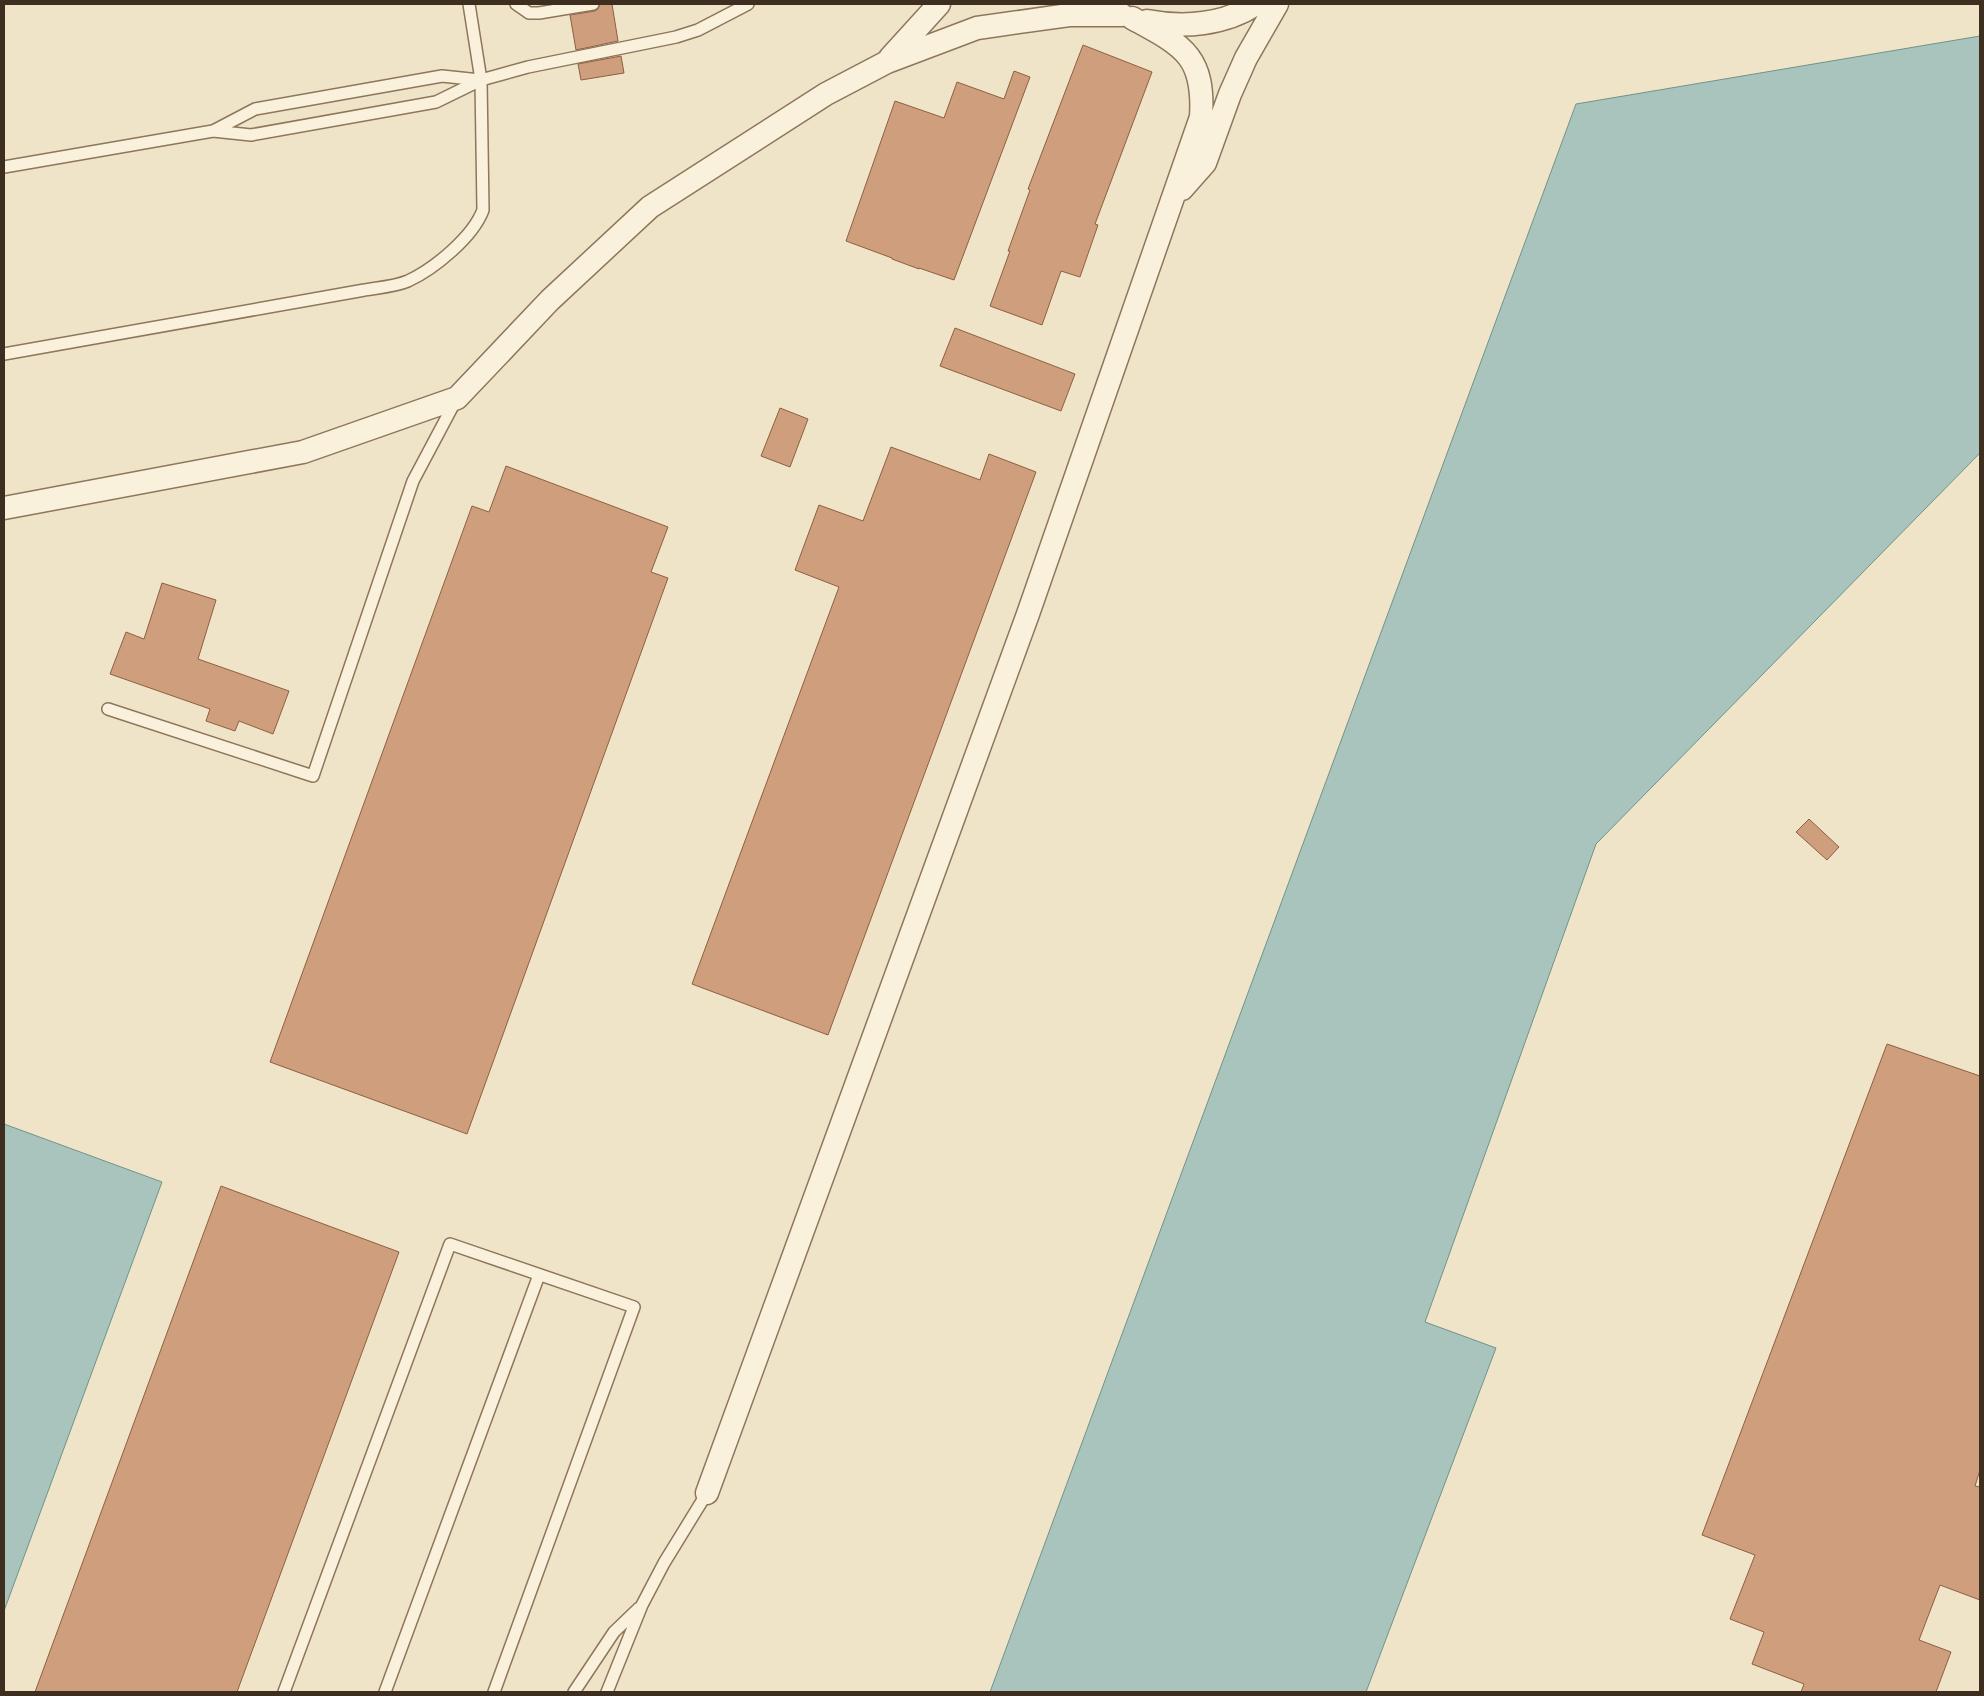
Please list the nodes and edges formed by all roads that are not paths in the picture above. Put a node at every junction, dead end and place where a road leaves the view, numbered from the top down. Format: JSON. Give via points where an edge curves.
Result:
{"nodes":[{"id":1,"x":469,"y":4,"type":"edge"},
{"id":2,"x":516,"y":4,"type":"edge"},
{"id":3,"x":593,"y":4,"type":"edge"},
{"id":4,"x":748,"y":4,"type":"edge"},
{"id":5,"x":940,"y":4,"type":"edge"},
{"id":6,"x":1102,"y":4,"type":"edge"},
{"id":7,"x":1256,"y":4,"type":"edge"},
{"id":8,"x":1277,"y":4,"type":"edge"},
{"id":9,"x":1127,"y":16,"type":"junction"},
{"id":10,"x":886,"y":62,"type":"junction"},
{"id":11,"x":481,"y":80,"type":"junction"},
{"id":12,"x":212,"y":131,"type":"junction"},
{"id":13,"x":4,"y":167,"type":"edge"},
{"id":14,"x":1173,"y":199,"type":"junction"},
{"id":15,"x":4,"y":354,"type":"edge"},
{"id":16,"x":457,"y":398,"type":"junction"},
{"id":17,"x":4,"y":508,"type":"edge"},
{"id":18,"x":108,"y":709,"type":"dead end"},
{"id":19,"x":539,"y":1275,"type":"junction"},
{"id":20,"x":707,"y":1493,"type":"joint"},
{"id":21,"x":642,"y":1606,"type":"junction"},
{"id":22,"x":284,"y":1692,"type":"edge"},
{"id":23,"x":385,"y":1692,"type":"edge"},
{"id":24,"x":494,"y":1692,"type":"edge"},
{"id":25,"x":574,"y":1692,"type":"edge"},
{"id":26,"x":607,"y":1692,"type":"edge"}],
"edges":[{"from":1,"to":11,"type":"lane"},
{"from":2,"to":3,"type":"lane","via":[[530,13],[538,13]]},
{"from":4,"to":11,"type":"lane","via":[[698,30],[676,37],[528,67]]},
{"from":5,"to":10,"type":"street"},
{"from":6,"to":9,"type":"street"},
{"from":7,"to":9,"type":"street","via":[[1234,16],[1187,25],[1161,24]]},
{"from":8,"to":14,"type":"street","via":[[1242,67],[1205,163]]},
{"from":9,"to":10,"type":"street","via":[[1069,15],[977,28]]},
{"from":9,"to":14,"type":"street","via":[[1174,41],[1185,51],[1199,85],[1201,117]]},
{"from":10,"to":16,"type":"street","via":[[826,94],[650,207],[550,300]]},
{"from":11,"to":12,"type":"lane","via":[[436,102],[251,135]]},
{"from":11,"to":12,"type":"lane","via":[[442,76],[255,109]]},
{"from":11,"to":15,"type":"lane","via":[[483,210],[466,237],[423,273],[406,282]]},
{"from":12,"to":13,"type":"lane"},
{"from":14,"to":20,"type":"street","via":[[1028,614]]},
{"from":16,"to":17,"type":"street","via":[[303,452]]},
{"from":16,"to":18,"type":"lane","via":[[413,481],[313,776]]},
{"from":19,"to":22,"type":"lane","via":[[450,1244]]},
{"from":19,"to":23,"type":"lane"},
{"from":19,"to":24,"type":"lane","via":[[634,1307]]},
{"from":20,"to":21,"type":"lane"},
{"from":21,"to":25,"type":"lane","via":[[614,1632]]},
{"from":21,"to":26,"type":"lane"}]}
